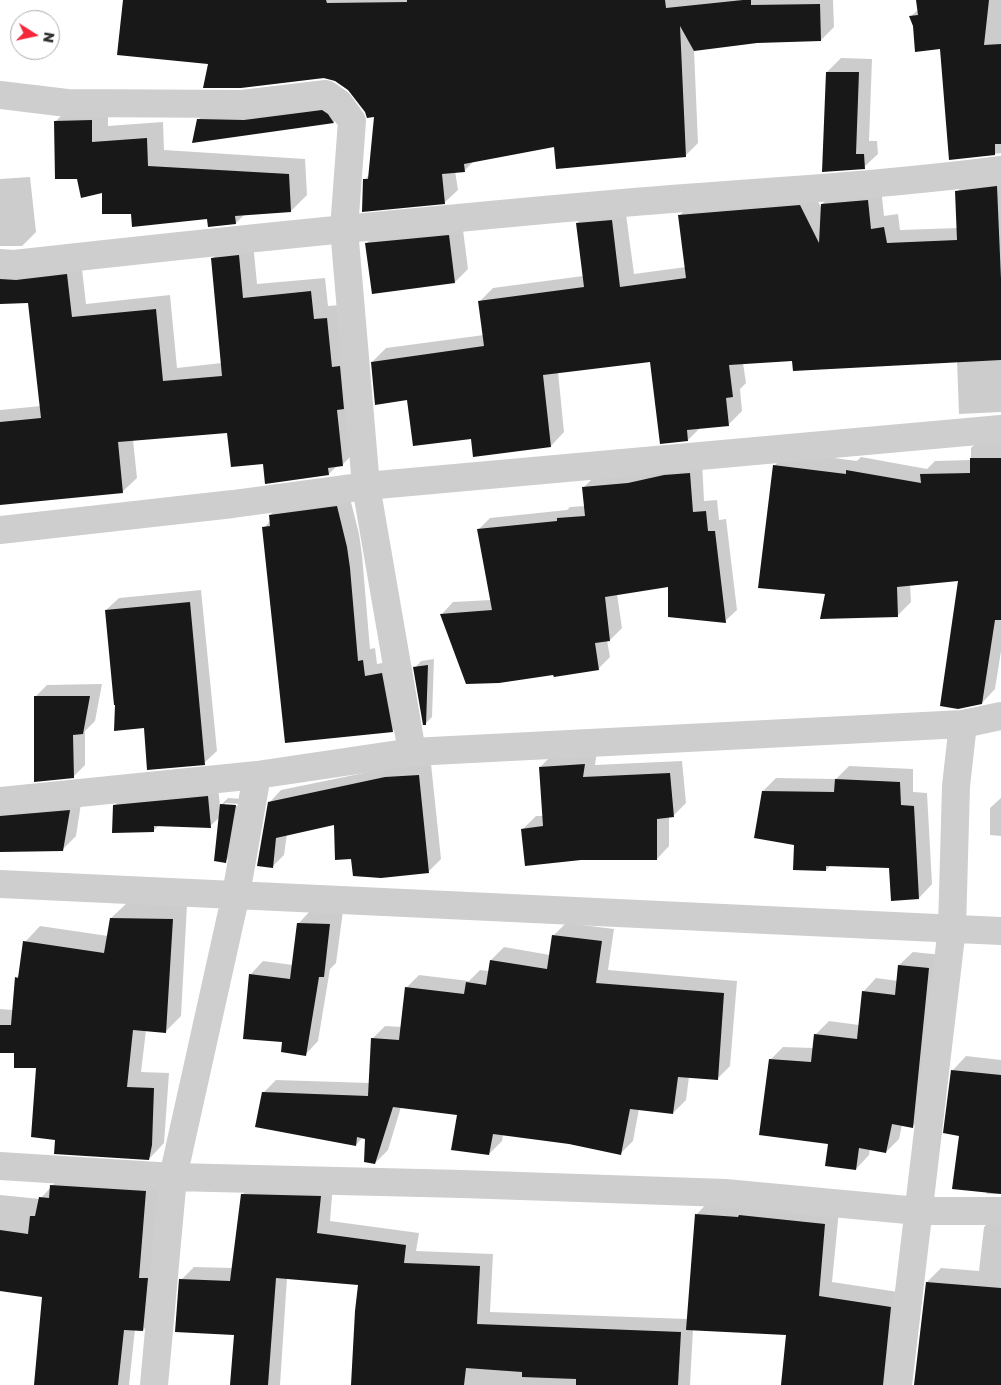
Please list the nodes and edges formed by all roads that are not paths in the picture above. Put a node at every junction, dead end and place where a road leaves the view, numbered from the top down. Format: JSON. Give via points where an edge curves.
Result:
{"nodes":[{"id":1,"x":0,"y":96,"type":"edge"},
{"id":2,"x":1001,"y":170,"type":"edge"},
{"id":3,"x":344,"y":229,"type":"junction"},
{"id":4,"x":0,"y":263,"type":"edge"},
{"id":5,"x":1001,"y":429,"type":"edge"},
{"id":6,"x":366,"y":486,"type":"junction"},
{"id":7,"x":0,"y":530,"type":"edge"},
{"id":8,"x":1001,"y":716,"type":"edge"},
{"id":9,"x":963,"y":724,"type":"junction"},
{"id":10,"x":412,"y":752,"type":"junction"},
{"id":11,"x":257,"y":775,"type":"junction"},
{"id":12,"x":0,"y":801,"type":"edge"},
{"id":13,"x":0,"y":884,"type":"edge"},
{"id":14,"x":236,"y":894,"type":"junction"},
{"id":15,"x":952,"y":928,"type":"junction"},
{"id":16,"x":1001,"y":931,"type":"edge"},
{"id":17,"x":0,"y":1166,"type":"edge"},
{"id":18,"x":173,"y":1176,"type":"junction"},
{"id":19,"x":918,"y":1211,"type":"junction"},
{"id":20,"x":1001,"y":1211,"type":"edge"},
{"id":21,"x":154,"y":1385,"type":"edge"},
{"id":22,"x":898,"y":1385,"type":"edge"}],
"edges":[{"from":1,"to":3,"type":"street","via":[[67,103],[242,104],[326,94],[339,103],[352,120]]},
{"from":2,"to":3,"type":"street"},
{"from":3,"to":4,"type":"street"},
{"from":3,"to":6,"type":"street"},
{"from":5,"to":6,"type":"street"},
{"from":6,"to":7,"type":"street"},
{"from":6,"to":10,"type":"street"},
{"from":8,"to":9,"type":"street"},
{"from":9,"to":10,"type":"street"},
{"from":9,"to":15,"type":"street","via":[[956,786]]},
{"from":10,"to":11,"type":"street"},
{"from":11,"to":12,"type":"street"},
{"from":11,"to":14,"type":"street"},
{"from":13,"to":14,"type":"street"},
{"from":14,"to":15,"type":"street"},
{"from":14,"to":18,"type":"street"},
{"from":15,"to":16,"type":"street"},
{"from":15,"to":19,"type":"street"},
{"from":17,"to":18,"type":"street"},
{"from":18,"to":19,"type":"street","via":[[725,1193]]},
{"from":18,"to":21,"type":"street"},
{"from":19,"to":20,"type":"street"},
{"from":19,"to":22,"type":"street"}]}
